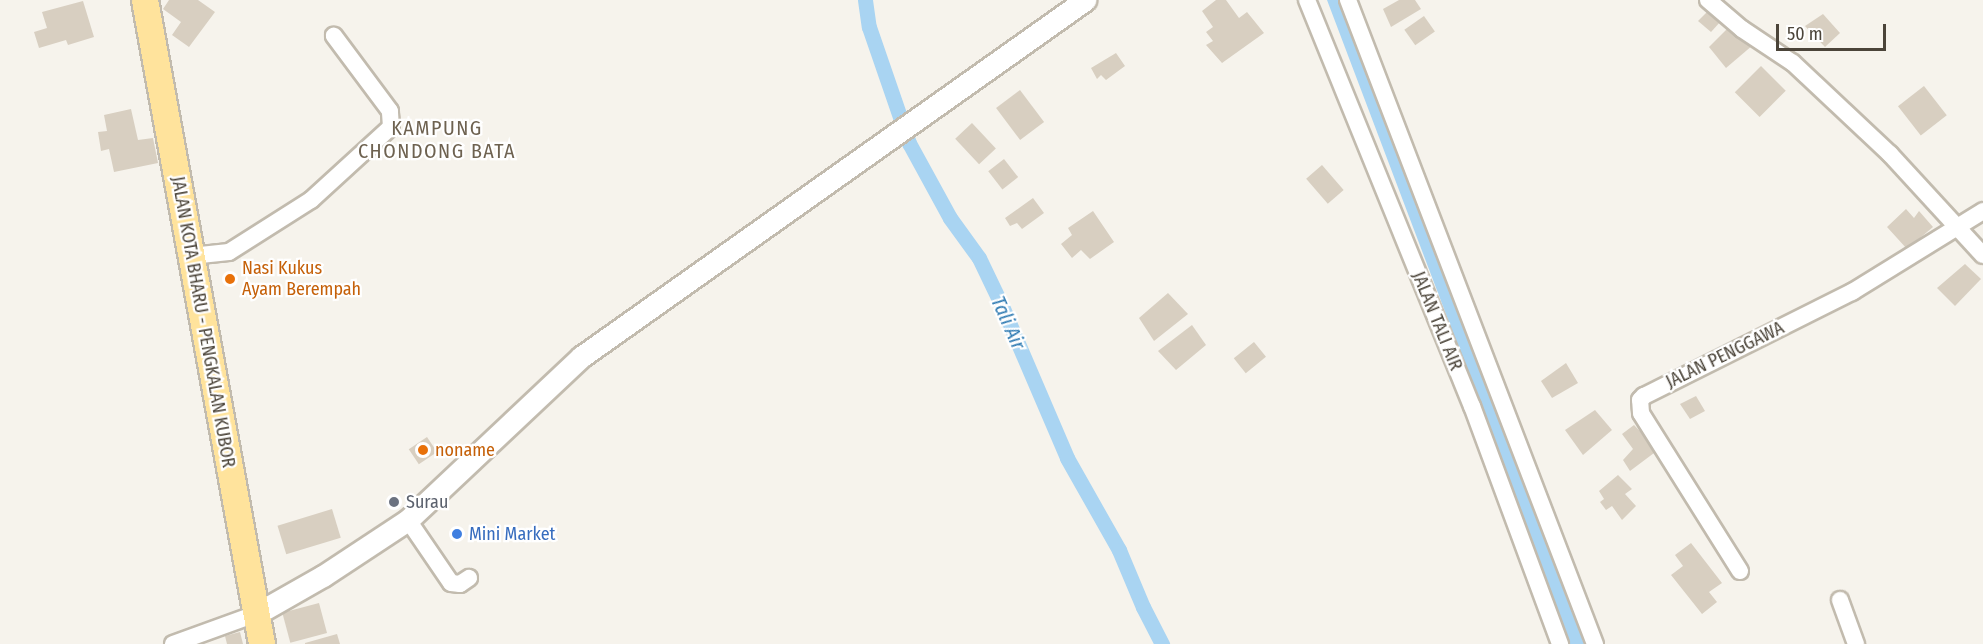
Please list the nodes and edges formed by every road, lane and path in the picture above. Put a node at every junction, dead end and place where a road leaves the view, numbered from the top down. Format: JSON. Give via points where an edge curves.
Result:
{"nodes":[{"id":1,"x":145,"y":0,"type":"edge"},
{"id":2,"x":1085,"y":0,"type":"edge"},
{"id":3,"x":1307,"y":0,"type":"edge"},
{"id":4,"x":1348,"y":0,"type":"edge"},
{"id":5,"x":1708,"y":0,"type":"edge"},
{"id":6,"x":334,"y":36,"type":"dead end"},
{"id":7,"x":1983,"y":211,"type":"edge"},
{"id":8,"x":1959,"y":227,"type":"junction"},
{"id":9,"x":1983,"y":255,"type":"edge"},
{"id":10,"x":191,"y":256,"type":"junction"},
{"id":11,"x":408,"y":520,"type":"junction"},
{"id":12,"x":1740,"y":572,"type":"dead end"},
{"id":13,"x":470,"y":578,"type":"dead end"},
{"id":14,"x":1840,"y":600,"type":"dead end"},
{"id":15,"x":256,"y":614,"type":"junction"},
{"id":16,"x":172,"y":644,"type":"edge"},
{"id":17,"x":262,"y":644,"type":"edge"},
{"id":18,"x":1560,"y":644,"type":"edge"},
{"id":19,"x":1595,"y":644,"type":"edge"},
{"id":20,"x":1856,"y":644,"type":"edge"}],
"edges":[{"from":1,"to":10,"type":"main road","name":"JALAN KOTA BHARU - PENGKALAN KUBOR"},
{"from":2,"to":11,"type":"street","via":[[581,357]]},
{"from":3,"to":18,"type":"street","name":"JALAN TALI AIR","via":[[1472,406]]},
{"from":4,"to":19,"type":"street","name":"JALAN TALI AIR"},
{"from":5,"to":8,"type":"street","via":[[1742,29],[1793,63],[1890,154]]},
{"from":6,"to":10,"type":"street","via":[[390,111],[391,127],[293,212],[229,252]]},
{"from":7,"to":8,"type":"street","name":"JALAN PENGGAWA"},
{"from":8,"to":9,"type":"street"},
{"from":8,"to":12,"type":"street","name":"JALAN PENGGAWA","via":[[1852,292],[1641,400],[1641,413]]},
{"from":10,"to":15,"type":"main road","name":"JALAN KOTA BHARU - PENGKALAN KUBOR"},
{"from":11,"to":13,"type":"street","via":[[451,583],[460,584]]},
{"from":11,"to":15,"type":"street","via":[[333,571]]},
{"from":14,"to":20,"type":"street"},
{"from":15,"to":16,"type":"street"},
{"from":15,"to":17,"type":"main road","name":"JALAN KOTA BHARU - PENGKALAN KUBOR"}]}
